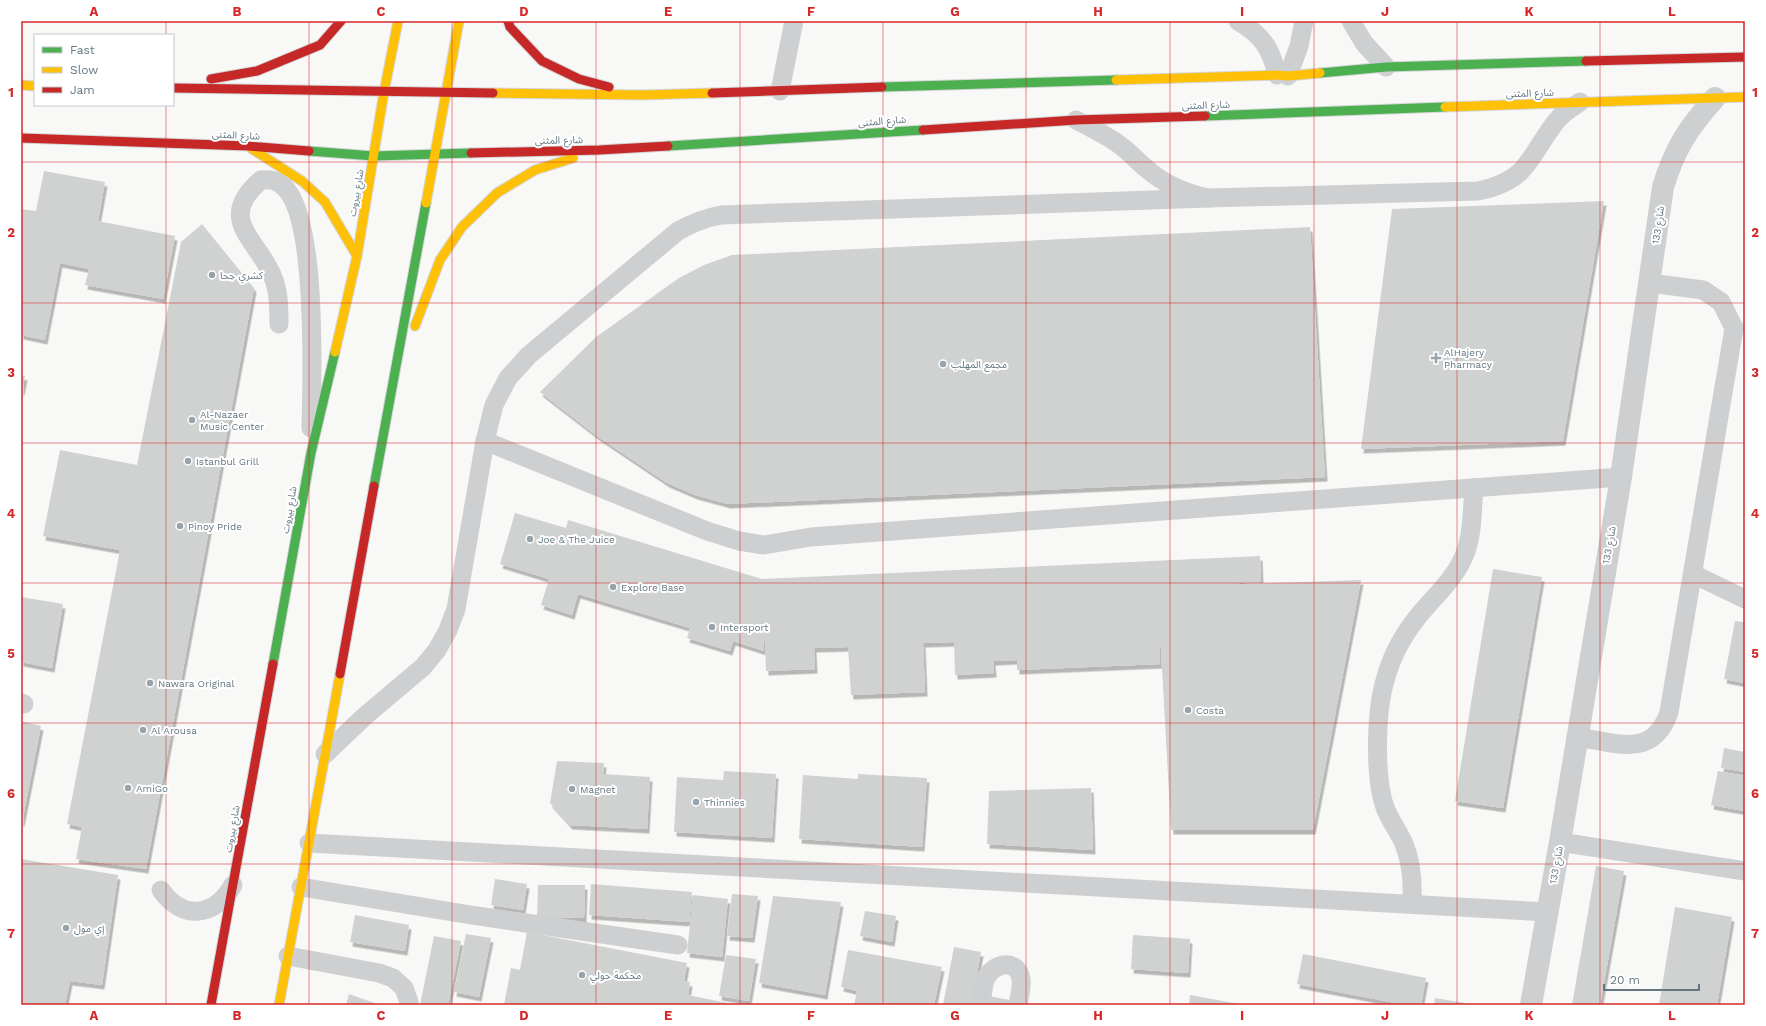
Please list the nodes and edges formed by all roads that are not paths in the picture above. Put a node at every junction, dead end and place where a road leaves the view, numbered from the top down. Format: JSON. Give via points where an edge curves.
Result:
{"nodes":[{"id":1,"x":341,"y":21,"type":"edge"},
{"id":2,"x":398,"y":21,"type":"edge"},
{"id":3,"x":459,"y":21,"type":"edge"},
{"id":4,"x":508,"y":21,"type":"edge"},
{"id":5,"x":794,"y":21,"type":"edge"},
{"id":6,"x":1238,"y":21,"type":"edge"},
{"id":7,"x":1304,"y":21,"type":"edge"},
{"id":8,"x":1351,"y":21,"type":"edge"},
{"id":9,"x":1745,"y":56,"type":"edge"},
{"id":10,"x":1386,"y":67,"type":"junction"},
{"id":11,"x":1282,"y":76,"type":"junction"},
{"id":12,"x":174,"y":84,"type":"edge"},
{"id":13,"x":21,"y":85,"type":"edge"},
{"id":14,"x":34,"y":86,"type":"edge"},
{"id":15,"x":174,"y":88,"type":"edge"},
{"id":16,"x":780,"y":91,"type":"junction"},
{"id":17,"x":384,"y":92,"type":"junction"},
{"id":18,"x":445,"y":93,"type":"junction"},
{"id":19,"x":643,"y":95,"type":"junction"},
{"id":20,"x":1745,"y":97,"type":"edge"},
{"id":21,"x":1715,"y":98,"type":"junction"},
{"id":22,"x":1580,"y":102,"type":"junction"},
{"id":23,"x":1076,"y":120,"type":"junction"},
{"id":24,"x":21,"y":138,"type":"edge"},
{"id":25,"x":248,"y":146,"type":"junction"},
{"id":26,"x":599,"y":150,"type":"junction"},
{"id":27,"x":436,"y":154,"type":"junction"},
{"id":28,"x":374,"y":156,"type":"junction"},
{"id":29,"x":1208,"y":198,"type":"junction"},
{"id":30,"x":356,"y":256,"type":"junction"},
{"id":31,"x":1650,"y":283,"type":"junction"},
{"id":32,"x":279,"y":324,"type":"dead end"},
{"id":33,"x":395,"y":378,"type":"junction"},
{"id":34,"x":485,"y":441,"type":"junction"},
{"id":35,"x":311,"y":453,"type":"junction"},
{"id":36,"x":1620,"y":477,"type":"junction"},
{"id":37,"x":1474,"y":488,"type":"junction"},
{"id":38,"x":1693,"y":574,"type":"junction"},
{"id":39,"x":1745,"y":599,"type":"edge"},
{"id":40,"x":1576,"y":737,"type":"junction"},
{"id":41,"x":325,"y":754,"type":"junction"},
{"id":42,"x":1560,"y":842,"type":"junction"},
{"id":43,"x":309,"y":843,"type":"junction"},
{"id":44,"x":1745,"y":871,"type":"edge"},
{"id":45,"x":233,"y":885,"type":"junction"},
{"id":46,"x":301,"y":887,"type":"junction"},
{"id":47,"x":161,"y":890,"type":"dead end"},
{"id":48,"x":1412,"y":904,"type":"junction"},
{"id":49,"x":1548,"y":912,"type":"junction"},
{"id":50,"x":678,"y":945,"type":"dead end"},
{"id":51,"x":288,"y":956,"type":"junction"},
{"id":52,"x":211,"y":1005,"type":"edge"},
{"id":53,"x":279,"y":1005,"type":"edge"},
{"id":54,"x":408,"y":1005,"type":"edge"},
{"id":55,"x":981,"y":1005,"type":"edge"},
{"id":56,"x":1018,"y":1005,"type":"edge"},
{"id":57,"x":1530,"y":1005,"type":"edge"}],
"edges":[{"from":1,"to":12,"type":"street","via":[[320,45],[257,71]]},
{"from":2,"to":17,"type":"street","name":"شارع بيروت"},
{"from":3,"to":18,"type":"street"},
{"from":4,"to":19,"type":"street","via":[[510,27],[542,61],[579,79]]},
{"from":5,"to":16,"type":"lane"},
{"from":6,"to":11,"type":"lane","via":[[1253,30],[1265,43]]},
{"from":7,"to":11,"type":"lane","via":[[1299,46]]},
{"from":8,"to":10,"type":"lane","via":[[1364,44]]},
{"from":9,"to":10,"type":"street"},
{"from":10,"to":11,"type":"street"},
{"from":11,"to":16,"type":"street"},
{"from":13,"to":14,"type":"street"},
{"from":15,"to":17,"type":"street"},
{"from":16,"to":19,"type":"street"},
{"from":17,"to":18,"type":"street"},
{"from":17,"to":28,"type":"street","name":"شارع بيروت"},
{"from":18,"to":19,"type":"street"},
{"from":18,"to":27,"type":"street"},
{"from":20,"to":21,"type":"street","name":"شارع المثنى"},
{"from":21,"to":22,"type":"street","name":"شارع المثنى"},
{"from":21,"to":31,"type":"street","name":"شارع 133","via":[[1682,139],[1671,162],[1663,187]]},
{"from":22,"to":23,"type":"street","name":"شارع المثنى"},
{"from":22,"to":29,"type":"lane","via":[[1560,117],[1519,173],[1493,188],[1470,192]]},
{"from":23,"to":26,"type":"street","name":"شارع المثنى"},
{"from":23,"to":29,"type":"lane","via":[[1117,142],[1146,168],[1173,187]]},
{"from":24,"to":25,"type":"street","name":"شارع المثنى"},
{"from":25,"to":28,"type":"street","name":"شارع المثنى"},
{"from":25,"to":30,"type":"street","via":[[302,181],[325,202]]},
{"from":26,"to":27,"type":"street","name":"شارع المثنى"},
{"from":26,"to":33,"type":"street","via":[[535,170],[497,193],[462,227],[440,260]]},
{"from":27,"to":28,"type":"street","name":"شارع المثنى"},
{"from":27,"to":33,"type":"street"},
{"from":28,"to":30,"type":"street","name":"شارع بيروت"},
{"from":29,"to":34,"type":"lane","via":[[721,215],[691,223],[678,231],[529,355],[508,378],[494,405]]},
{"from":30,"to":35,"type":"street","name":"شارع بيروت"},
{"from":31,"to":36,"type":"street","name":"شارع 133"},
{"from":31,"to":38,"type":"lane","via":[[1703,290],[1721,302],[1734,328]]},
{"from":32,"to":35,"type":"lane","via":[[278,295],[272,275],[243,229],[240,208],[248,191],[261,180],[272,179],[284,186],[292,197],[304,234],[313,335]]},
{"from":33,"to":41,"type":"street"},
{"from":34,"to":37,"type":"lane","via":[[707,531],[739,541],[764,545],[811,536]]},
{"from":34,"to":41,"type":"lane","via":[[456,609],[448,630],[437,650],[423,667]]},
{"from":35,"to":45,"type":"street","name":"شارع بيروت"},
{"from":36,"to":37,"type":"lane"},
{"from":36,"to":40,"type":"street","name":"شارع 133"},
{"from":37,"to":48,"type":"lane","via":[[1471,532],[1466,551],[1446,586],[1416,619],[1402,639],[1391,661],[1380,708],[1380,790],[1386,810],[1405,846],[1412,878]]},
{"from":38,"to":39,"type":"lane"},
{"from":38,"to":40,"type":"lane","via":[[1665,723],[1646,742],[1631,745]]},
{"from":40,"to":42,"type":"street","name":"شارع 133"},
{"from":41,"to":43,"type":"street"},
{"from":42,"to":44,"type":"lane"},
{"from":42,"to":49,"type":"street","name":"شارع 133"},
{"from":43,"to":46,"type":"street"},
{"from":43,"to":48,"type":"lane"},
{"from":45,"to":47,"type":"lane","via":[[220,903],[210,909],[198,911],[176,906],[167,900]]},
{"from":45,"to":52,"type":"street","name":"شارع بيروت"},
{"from":46,"to":50,"type":"lane"},
{"from":46,"to":51,"type":"street"},
{"from":48,"to":49,"type":"lane"},
{"from":49,"to":57,"type":"street","name":"شارع 133"},
{"from":51,"to":53,"type":"street"},
{"from":51,"to":54,"type":"lane","via":[[379,973],[393,978],[404,988]]},
{"from":55,"to":56,"type":"lane","via":[[986,979],[998,965],[1006,964],[1013,967],[1022,981]]}]}
